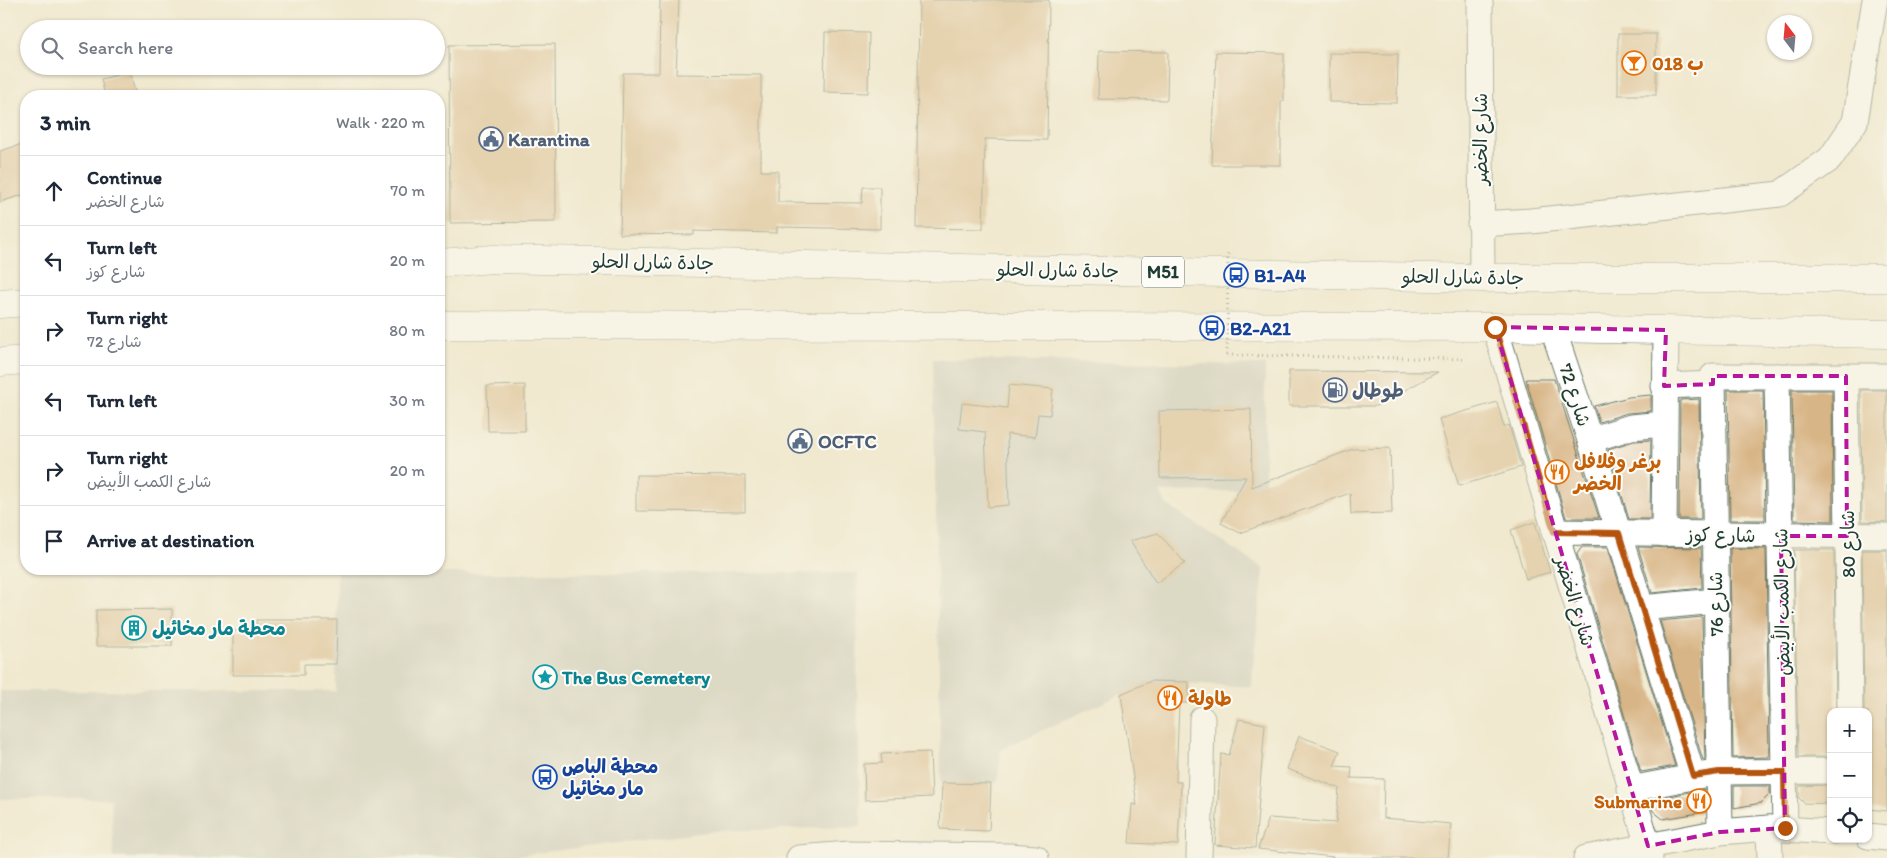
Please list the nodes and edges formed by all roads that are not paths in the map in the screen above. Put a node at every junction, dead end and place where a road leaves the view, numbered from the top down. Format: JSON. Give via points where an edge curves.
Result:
{"nodes":[{"id":1,"x":1480,"y":0,"type":"edge"},
{"id":2,"x":1875,"y":0,"type":"edge"},
{"id":3,"x":1480,"y":224,"type":"junction"},
{"id":4,"x":445,"y":263,"type":"edge"},
{"id":5,"x":1482,"y":278,"type":"junction"},
{"id":6,"x":1887,"y":278,"type":"edge"},
{"id":7,"x":20,"y":302,"type":"edge"},
{"id":8,"x":0,"y":304,"type":"edge"},
{"id":9,"x":445,"y":325,"type":"edge"},
{"id":10,"x":1495,"y":327,"type":"junction"},
{"id":11,"x":1553,"y":329,"type":"junction"},
{"id":12,"x":1666,"y":330,"type":"junction"},
{"id":13,"x":1887,"y":334,"type":"edge"},
{"id":14,"x":20,"y":360,"type":"edge"},
{"id":15,"x":0,"y":362,"type":"edge"},
{"id":16,"x":1777,"y":376,"type":"junction"},
{"id":17,"x":1846,"y":376,"type":"junction"},
{"id":18,"x":1887,"y":376,"type":"edge"},
{"id":19,"x":1713,"y":380,"type":"junction"},
{"id":20,"x":1664,"y":386,"type":"junction"},
{"id":21,"x":1664,"y":424,"type":"junction"},
{"id":22,"x":1590,"y":440,"type":"junction"},
{"id":23,"x":1554,"y":532,"type":"junction"},
{"id":24,"x":1619,"y":533,"type":"junction"},
{"id":25,"x":1664,"y":534,"type":"junction"},
{"id":26,"x":1716,"y":534,"type":"junction"},
{"id":27,"x":1781,"y":536,"type":"junction"},
{"id":28,"x":1848,"y":536,"type":"junction"},
{"id":29,"x":1887,"y":536,"type":"edge"},
{"id":30,"x":1716,"y":601,"type":"junction"},
{"id":31,"x":1641,"y":608,"type":"junction"},
{"id":32,"x":1850,"y":708,"type":"edge"},
{"id":33,"x":1202,"y":719,"type":"dead end"},
{"id":34,"x":1827,"y":771,"type":"edge"},
{"id":35,"x":1719,"y":772,"type":"junction"},
{"id":36,"x":1784,"y":772,"type":"junction"},
{"id":37,"x":1693,"y":776,"type":"junction"},
{"id":38,"x":1630,"y":789,"type":"junction"},
{"id":39,"x":1777,"y":828,"type":"junction"},
{"id":40,"x":1720,"y":832,"type":"junction"},
{"id":41,"x":1827,"y":832,"type":"edge"},
{"id":42,"x":1872,"y":836,"type":"edge"},
{"id":43,"x":1887,"y":838,"type":"edge"},
{"id":44,"x":1649,"y":852,"type":"edge"},
{"id":45,"x":849,"y":856,"type":"edge"},
{"id":46,"x":1010,"y":857,"type":"edge"},
{"id":47,"x":799,"y":858,"type":"edge"},
{"id":48,"x":1036,"y":858,"type":"edge"},
{"id":49,"x":1199,"y":858,"type":"edge"},
{"id":50,"x":1586,"y":858,"type":"edge"},
{"id":51,"x":1770,"y":858,"type":"edge"}],
"edges":[{"from":1,"to":3,"type":"street","name":"شارع الخضر"},
{"from":2,"to":3,"type":"street","via":[[1855,122],[1830,160],[1780,194]]},
{"from":3,"to":5,"type":"street","name":"شارع الخضر"},
{"from":4,"to":5,"type":"highway","name":"جادة شارل الحلو","number":"M51","via":[[493,259]]},
{"from":5,"to":6,"type":"highway","name":"جادة شارل الحلو","number":"M51"},
{"from":7,"to":8,"type":"highway"},
{"from":9,"to":10,"type":"highway"},
{"from":10,"to":11,"type":"highway"},
{"from":10,"to":23,"type":"street","name":"شارع الخضر"},
{"from":11,"to":12,"type":"highway"},
{"from":11,"to":22,"type":"street","name":"شارع 72"},
{"from":12,"to":13,"type":"highway"},
{"from":12,"to":20,"type":"street"},
{"from":14,"to":15,"type":"highway"},
{"from":16,"to":17,"type":"street"},
{"from":16,"to":19,"type":"street"},
{"from":16,"to":27,"type":"street","name":"شارع الكمب الأبيض"},
{"from":17,"to":18,"type":"street"},
{"from":17,"to":28,"type":"street","name":"شارع 80"},
{"from":19,"to":20,"type":"street"},
{"from":19,"to":26,"type":"street","name":"شارع 76"},
{"from":20,"to":21,"type":"street"},
{"from":21,"to":22,"type":"street","via":[[1631,427]]},
{"from":21,"to":25,"type":"street"},
{"from":22,"to":24,"type":"street","name":"شارع 72"},
{"from":23,"to":24,"type":"street","name":"شارع كوز"},
{"from":23,"to":38,"type":"street","name":"شارع الخضر"},
{"from":24,"to":25,"type":"street","name":"شارع كوز"},
{"from":24,"to":31,"type":"street","name":"شارع 72"},
{"from":25,"to":26,"type":"street","name":"شارع كوز"},
{"from":26,"to":27,"type":"street","name":"شارع كوز"},
{"from":26,"to":30,"type":"street","name":"شارع 76"},
{"from":27,"to":28,"type":"street","name":"شارع كوز"},
{"from":27,"to":36,"type":"street","name":"شارع الكمب الأبيض"},
{"from":28,"to":29,"type":"street","name":"شارع كوز"},
{"from":28,"to":32,"type":"street","name":"شارع 80"},
{"from":30,"to":31,"type":"street"},
{"from":30,"to":35,"type":"street","name":"شارع 76"},
{"from":31,"to":37,"type":"street","name":"شارع 72"},
{"from":33,"to":49,"type":"street"},
{"from":34,"to":36,"type":"street"},
{"from":35,"to":36,"type":"street"},
{"from":35,"to":37,"type":"street"},
{"from":35,"to":40,"type":"street","name":"شارع 76"},
{"from":36,"to":39,"type":"street","name":"شارع الكمب الأبيض"},
{"from":37,"to":38,"type":"street"},
{"from":38,"to":44,"type":"street","name":"شارع الخضر"},
{"from":39,"to":40,"type":"street"},
{"from":39,"to":41,"type":"street"},
{"from":39,"to":51,"type":"street","name":"شارع الكمب الأبيض"},
{"from":40,"to":44,"type":"street"},
{"from":42,"to":43,"type":"street"},
{"from":44,"to":50,"type":"street"},
{"from":45,"to":46,"type":"street"},
{"from":45,"to":47,"type":"street"},
{"from":46,"to":48,"type":"street"}]}
